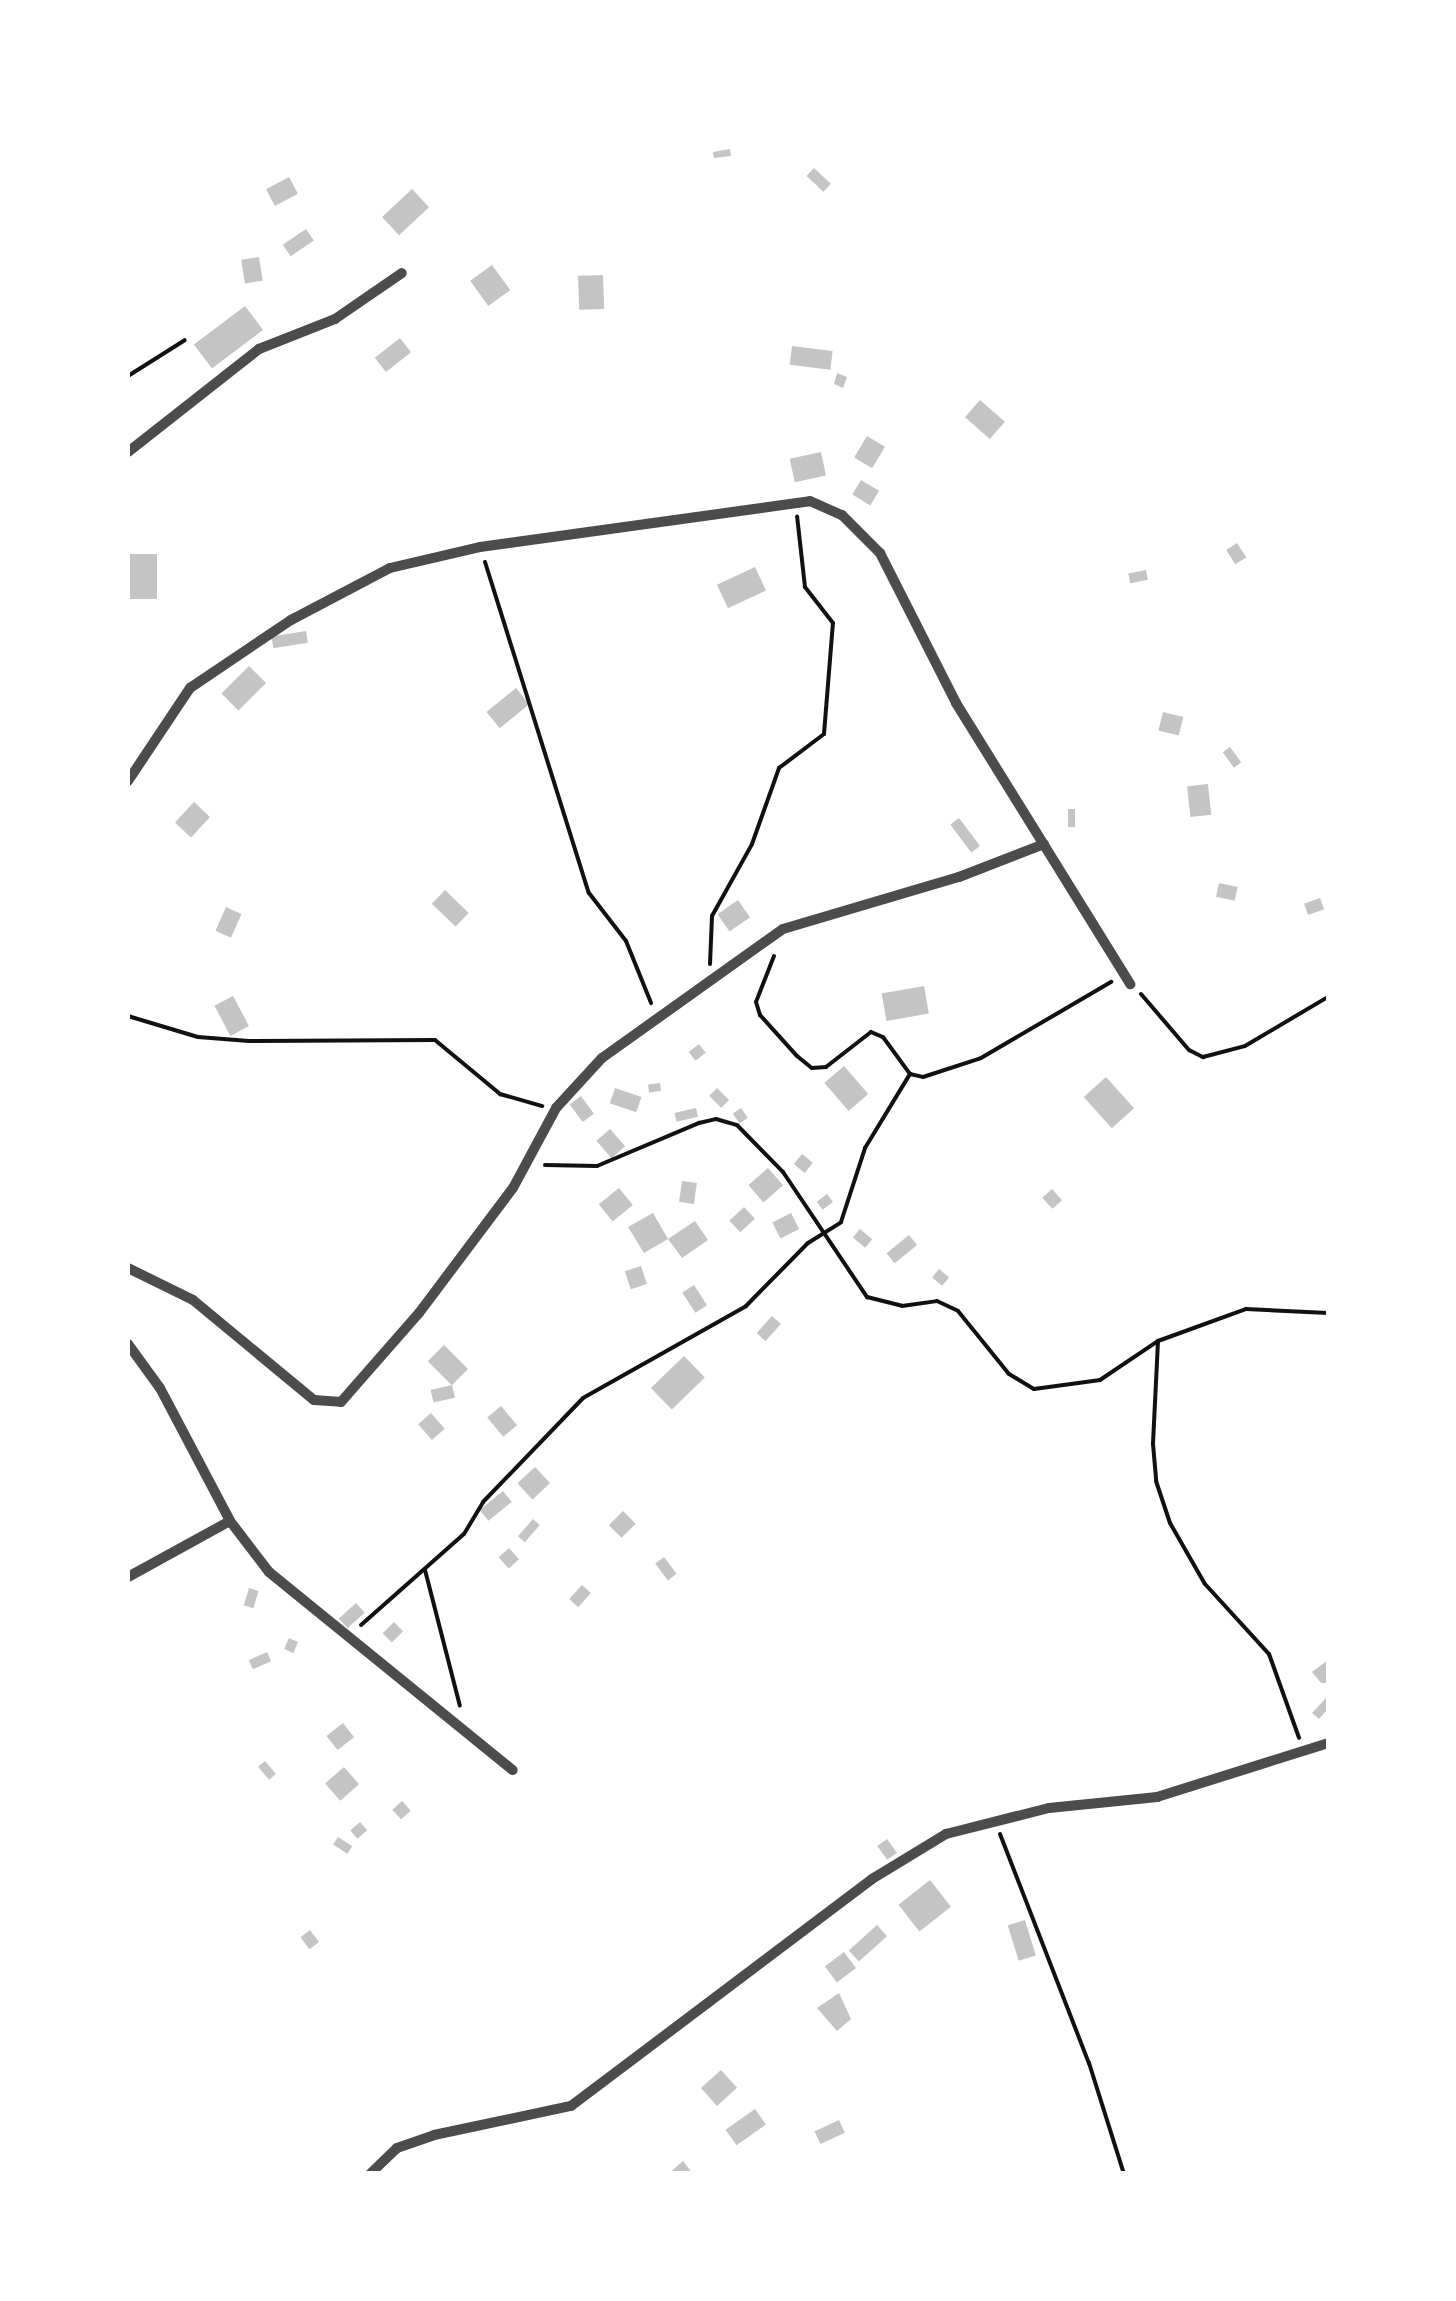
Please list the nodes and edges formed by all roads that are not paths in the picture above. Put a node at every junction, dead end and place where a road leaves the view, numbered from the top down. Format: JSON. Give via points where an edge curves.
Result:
{"nodes":[{"id":1,"x":402,"y":273,"type":"dead end"},
{"id":2,"x":128,"y":452,"type":"edge"},
{"id":3,"x":128,"y":780,"type":"edge"},
{"id":4,"x":1044,"y":844,"type":"junction"},
{"id":5,"x":1130,"y":984,"type":"road end"},
{"id":6,"x":128,"y":1268,"type":"edge"},
{"id":7,"x":128,"y":1344,"type":"edge"},
{"id":8,"x":230,"y":1521,"type":"junction"},
{"id":9,"x":128,"y":1577,"type":"edge"},
{"id":10,"x":1328,"y":1743,"type":"edge"},
{"id":11,"x":513,"y":1770,"type":"dead end"},
{"id":12,"x":370,"y":2174,"type":"edge"}],
"edges":[{"from":1,"to":2,"type":"street","via":[[335,319],[259,349]]},
{"from":3,"to":4,"type":"street","via":[[179,698],[245,650],[390,568],[480,547],[794,501],[842,515],[880,552],[956,703]]},
{"from":4,"to":5,"type":"street"},
{"from":4,"to":6,"type":"street","via":[[960,877],[783,929],[602,1058],[556,1108],[527,1164],[419,1313],[341,1402],[314,1400],[194,1300]]},
{"from":7,"to":8,"type":"street","via":[[160,1388]]},
{"from":8,"to":9,"type":"street"},
{"from":8,"to":11,"type":"street","via":[[269,1572]]},
{"from":10,"to":12,"type":"street","via":[[1157,1797],[994,1820],[946,1834],[904,1856],[571,2106],[434,2135],[396,2148]]}]}
